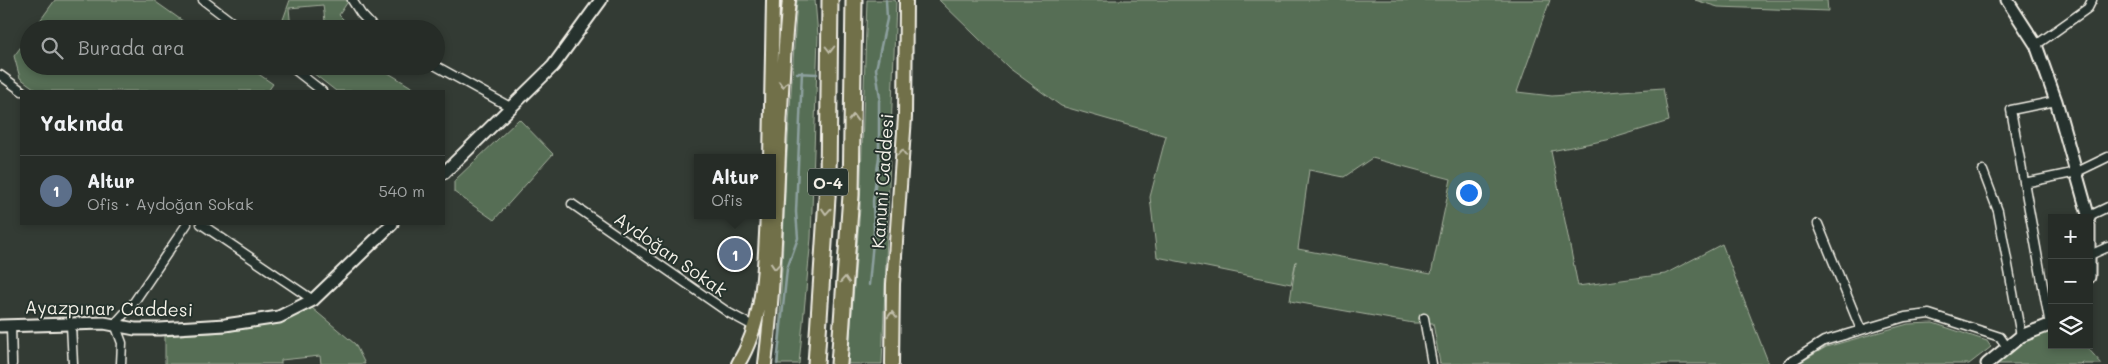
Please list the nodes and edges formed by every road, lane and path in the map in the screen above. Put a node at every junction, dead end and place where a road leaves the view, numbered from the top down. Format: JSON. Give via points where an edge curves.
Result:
{"nodes":[{"id":1,"x":203,"y":0,"type":"edge"},
{"id":2,"x":352,"y":0,"type":"edge"},
{"id":3,"x":601,"y":0,"type":"edge"},
{"id":4,"x":773,"y":0,"type":"edge"},
{"id":5,"x":789,"y":0,"type":"edge"},
{"id":6,"x":830,"y":0,"type":"edge"},
{"id":7,"x":854,"y":0,"type":"edge"},
{"id":8,"x":2007,"y":0,"type":"edge"},
{"id":9,"x":2083,"y":0,"type":"edge"},
{"id":10,"x":2092,"y":0,"type":"edge"},
{"id":11,"x":905,"y":2,"type":"edge"},
{"id":12,"x":2088,"y":8,"type":"junction"},
{"id":13,"x":229,"y":20,"type":"edge"},
{"id":14,"x":367,"y":20,"type":"edge"},
{"id":15,"x":2036,"y":45,"type":"junction"},
{"id":16,"x":445,"y":71,"type":"edge"},
{"id":17,"x":0,"y":75,"type":"edge"},
{"id":18,"x":302,"y":75,"type":"edge"},
{"id":19,"x":21,"y":90,"type":"edge"},
{"id":20,"x":321,"y":90,"type":"edge"},
{"id":21,"x":2056,"y":101,"type":"junction"},
{"id":22,"x":512,"y":108,"type":"junction"},
{"id":23,"x":771,"y":128,"type":"junction"},
{"id":24,"x":770,"y":154,"type":"edge"},
{"id":25,"x":771,"y":154,"type":"edge"},
{"id":26,"x":2108,"y":157,"type":"edge"},
{"id":27,"x":776,"y":165,"type":"edge"},
{"id":28,"x":1983,"y":171,"type":"dead end"},
{"id":29,"x":445,"y":172,"type":"edge"},
{"id":30,"x":2076,"y":172,"type":"junction"},
{"id":31,"x":2024,"y":183,"type":"junction"},
{"id":32,"x":572,"y":204,"type":"dead end"},
{"id":33,"x":2108,"y":207,"type":"edge"},
{"id":34,"x":2087,"y":214,"type":"edge"},
{"id":35,"x":2093,"y":217,"type":"edge"},
{"id":36,"x":772,"y":219,"type":"edge"},
{"id":37,"x":772,"y":219,"type":"edge"},
{"id":38,"x":1818,"y":224,"type":"dead end"},
{"id":39,"x":186,"y":225,"type":"edge"},
{"id":40,"x":202,"y":225,"type":"edge"},
{"id":41,"x":391,"y":225,"type":"edge"},
{"id":42,"x":2108,"y":247,"type":"edge"},
{"id":43,"x":2093,"y":254,"type":"edge"},
{"id":44,"x":313,"y":300,"type":"junction"},
{"id":45,"x":2048,"y":309,"type":"edge"},
{"id":46,"x":1424,"y":318,"type":"dead end"},
{"id":47,"x":71,"y":324,"type":"junction"},
{"id":48,"x":115,"y":324,"type":"junction"},
{"id":49,"x":5,"y":325,"type":"edge"},
{"id":50,"x":2048,"y":326,"type":"edge"},
{"id":51,"x":755,"y":327,"type":"junction"},
{"id":52,"x":1861,"y":330,"type":"junction"},
{"id":53,"x":2021,"y":336,"type":"junction"},
{"id":54,"x":2008,"y":347,"type":"junction"},
{"id":55,"x":12,"y":364,"type":"edge"},
{"id":56,"x":73,"y":364,"type":"edge"},
{"id":57,"x":121,"y":364,"type":"edge"},
{"id":58,"x":738,"y":364,"type":"edge"},
{"id":59,"x":765,"y":364,"type":"edge"},
{"id":60,"x":816,"y":364,"type":"edge"},
{"id":61,"x":839,"y":364,"type":"edge"},
{"id":62,"x":892,"y":364,"type":"edge"},
{"id":63,"x":1432,"y":364,"type":"edge"},
{"id":64,"x":1788,"y":364,"type":"edge"},
{"id":65,"x":1987,"y":364,"type":"edge"}],
"edges":[{"from":1,"to":13,"type":"street"},
{"from":2,"to":14,"type":"street"},
{"from":3,"to":22,"type":"street","via":[[560,58]]},
{"from":4,"to":23,"type":"main road"},
{"from":5,"to":27,"type":"main road","one_way":true},
{"from":6,"to":60,"type":"highway","number":"O-4","one_way":true,"via":[[828,183]]},
{"from":61,"to":7,"type":"highway","number":"O-4","one_way":true,"via":[[851,195]]},
{"from":8,"to":15,"type":"street"},
{"from":9,"to":12,"type":"street"},
{"from":10,"to":12,"type":"street"},
{"from":62,"to":11,"type":"main road","name":"Kanuni Caddesi","one_way":true,"via":[[893,284],[905,117]]},
{"from":12,"to":15,"type":"street"},
{"from":15,"to":21,"type":"street"},
{"from":16,"to":22,"type":"street"},
{"from":17,"to":19,"type":"street"},
{"from":18,"to":20,"type":"street"},
{"from":21,"to":30,"type":"street"},
{"from":21,"to":31,"type":"street","via":[[2011,110]]},
{"from":22,"to":29,"type":"street"},
{"from":23,"to":24,"type":"main road"},
{"from":23,"to":25,"type":"main road"},
{"from":26,"to":30,"type":"street"},
{"from":28,"to":53,"type":"street","via":[[1998,211]]},
{"from":30,"to":31,"type":"street"},
{"from":30,"to":34,"type":"street"},
{"from":31,"to":45,"type":"street"},
{"from":32,"to":51,"type":"street","name":"Aydoğan Sokak","via":[[729,313]]},
{"from":33,"to":35,"type":"street"},
{"from":36,"to":51,"type":"main road"},
{"from":37,"to":59,"type":"main road","one_way":true,"via":[[771,315]]},
{"from":38,"to":52,"type":"street"},
{"from":39,"to":48,"type":"street","via":[[132,305]]},
{"from":40,"to":44,"type":"street"},
{"from":41,"to":44,"type":"street","name":"Ayazpınar Caddesi"},
{"from":42,"to":43,"type":"street"},
{"from":44,"to":48,"type":"street","name":"Ayazpınar Caddesi","via":[[279,317],[225,325],[135,329]]},
{"from":46,"to":63,"type":"street"},
{"from":47,"to":48,"type":"street","name":"Ayazpınar Caddesi"},
{"from":47,"to":49,"type":"street","name":"Ayazpınar Caddesi"},
{"from":47,"to":56,"type":"street"},
{"from":48,"to":57,"type":"street","via":[[122,343]]},
{"from":49,"to":55,"type":"street"},
{"from":50,"to":53,"type":"street"},
{"from":51,"to":58,"type":"main road"},
{"from":52,"to":54,"type":"street","via":[[1905,317],[1929,314],[2000,337]]},
{"from":52,"to":64,"type":"street","via":[[1824,341]]},
{"from":53,"to":54,"type":"street"},
{"from":54,"to":65,"type":"street"}]}
